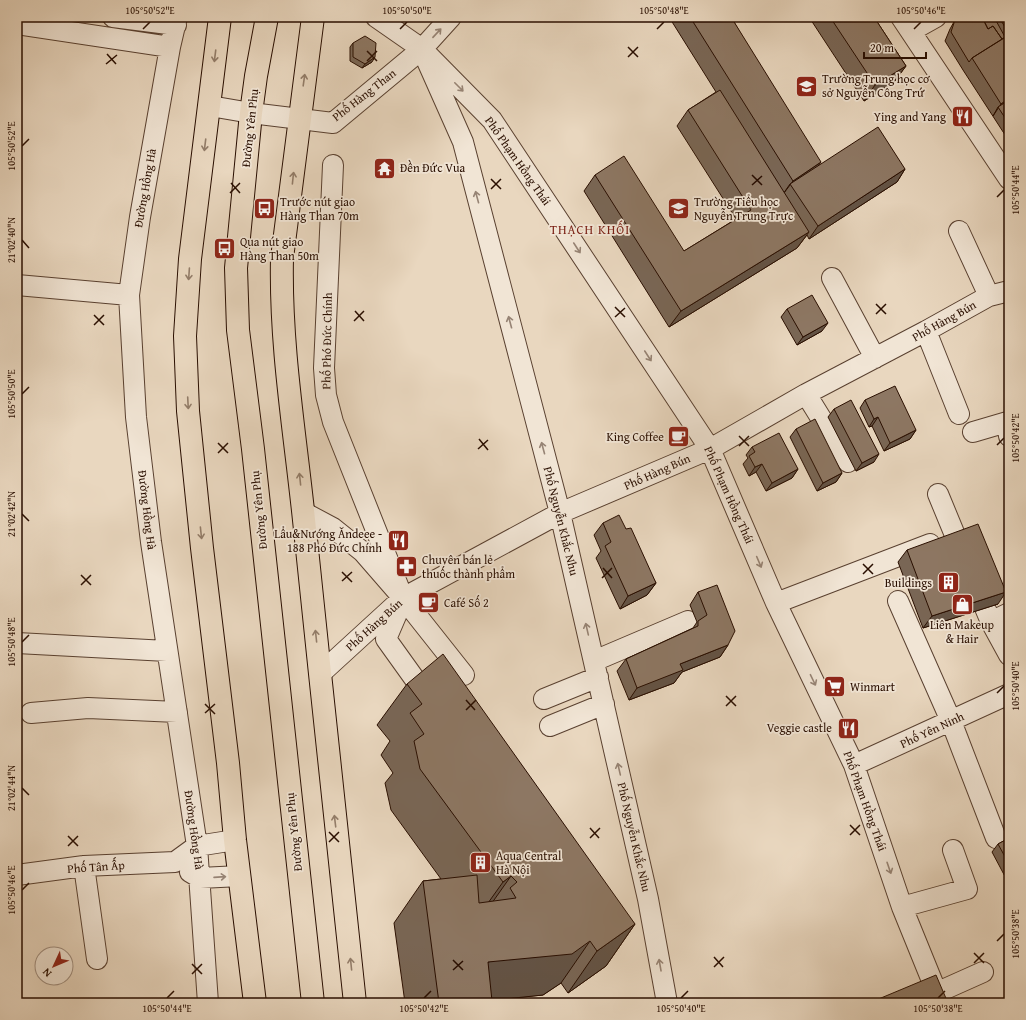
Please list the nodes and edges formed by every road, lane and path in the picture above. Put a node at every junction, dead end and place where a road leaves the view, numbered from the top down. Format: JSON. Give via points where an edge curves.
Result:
{"nodes":[{"id":1,"x":112,"y":17,"type":"edge"},
{"id":2,"x":220,"y":17,"type":"edge"},
{"id":3,"x":267,"y":17,"type":"edge"},
{"id":4,"x":313,"y":17,"type":"edge"},
{"id":5,"x":376,"y":17,"type":"edge"},
{"id":6,"x":451,"y":17,"type":"edge"},
{"id":7,"x":936,"y":17,"type":"edge"},
{"id":8,"x":133,"y":19,"type":"edge"},
{"id":9,"x":177,"y":21,"type":"edge"},
{"id":10,"x":906,"y":24,"type":"edge"},
{"id":11,"x":18,"y":30,"type":"edge"},
{"id":12,"x":130,"y":41,"type":"junction"},
{"id":13,"x":170,"y":47,"type":"junction"},
{"id":14,"x":422,"y":49,"type":"junction"},
{"id":15,"x":210,"y":106,"type":"junction"},
{"id":16,"x":251,"y":113,"type":"junction"},
{"id":17,"x":299,"y":119,"type":"junction"},
{"id":18,"x":492,"y":120,"type":"junction"},
{"id":19,"x":463,"y":142,"type":"junction"},
{"id":20,"x":333,"y":165,"type":"dead end"},
{"id":21,"x":1009,"y":179,"type":"edge"},
{"id":22,"x":959,"y":231,"type":"dead end"},
{"id":23,"x":832,"y":278,"type":"dead end"},
{"id":24,"x":17,"y":285,"type":"edge"},
{"id":25,"x":1009,"y":291,"type":"edge"},
{"id":26,"x":129,"y":295,"type":"junction"},
{"id":27,"x":990,"y":296,"type":"junction"},
{"id":28,"x":926,"y":331,"type":"junction"},
{"id":29,"x":875,"y":358,"type":"junction"},
{"id":30,"x":806,"y":394,"type":"junction"},
{"id":31,"x":959,"y":414,"type":"dead end"},
{"id":32,"x":973,"y":432,"type":"dead end"},
{"id":33,"x":1009,"y":436,"type":"edge"},
{"id":34,"x":710,"y":449,"type":"junction"},
{"id":35,"x":848,"y":462,"type":"dead end"},
{"id":36,"x":938,"y":494,"type":"dead end"},
{"id":37,"x":304,"y":512,"type":"junction"},
{"id":38,"x":560,"y":513,"type":"junction"},
{"id":39,"x":954,"y":534,"type":"junction"},
{"id":40,"x":403,"y":598,"type":"junction"},
{"id":41,"x":898,"y":601,"type":"dead end"},
{"id":42,"x":776,"y":603,"type":"junction"},
{"id":43,"x":1009,"y":613,"type":"edge"},
{"id":44,"x":688,"y":621,"type":"dead end"},
{"id":45,"x":991,"y":622,"type":"junction"},
{"id":46,"x":17,"y":643,"type":"edge"},
{"id":47,"x":167,"y":651,"type":"junction"},
{"id":48,"x":1009,"y":654,"type":"edge"},
{"id":49,"x":596,"y":669,"type":"junction"},
{"id":50,"x":320,"y":674,"type":"junction"},
{"id":51,"x":464,"y":675,"type":"dead end"},
{"id":52,"x":1009,"y":694,"type":"edge"},
{"id":53,"x":544,"y":699,"type":"dead end"},
{"id":54,"x":604,"y":704,"type":"junction"},
{"id":55,"x":177,"y":712,"type":"junction"},
{"id":56,"x":31,"y":713,"type":"dead end"},
{"id":57,"x":440,"y":715,"type":"edge"},
{"id":58,"x":950,"y":721,"type":"junction"},
{"id":59,"x":550,"y":726,"type":"dead end"},
{"id":60,"x":854,"y":765,"type":"junction"},
{"id":61,"x":996,"y":838,"type":"dead end"},
{"id":62,"x":235,"y":840,"type":"junction"},
{"id":63,"x":197,"y":846,"type":"junction"},
{"id":64,"x":953,"y":850,"type":"dead end"},
{"id":65,"x":175,"y":862,"type":"junction"},
{"id":66,"x":84,"y":866,"type":"junction"},
{"id":67,"x":17,"y":875,"type":"edge"},
{"id":68,"x":240,"y":876,"type":"junction"},
{"id":69,"x":200,"y":878,"type":"junction"},
{"id":70,"x":902,"y":907,"type":"junction"},
{"id":71,"x":97,"y":959,"type":"dead end"},
{"id":72,"x":983,"y":972,"type":"dead end"},
{"id":73,"x":939,"y":998,"type":"edge"},
{"id":74,"x":208,"y":1003,"type":"edge"},
{"id":75,"x":255,"y":1003,"type":"edge"},
{"id":76,"x":313,"y":1003,"type":"edge"},
{"id":77,"x":355,"y":1003,"type":"edge"},
{"id":78,"x":667,"y":1003,"type":"edge"}],
"edges":[{"from":1,"to":8,"type":"street"},
{"from":2,"to":15,"type":"main road","one_way":true},
{"from":3,"to":16,"type":"main road","name":"Đường Yên Phụ"},
{"from":17,"to":4,"type":"main road","one_way":true},
{"from":5,"to":14,"type":"street","name":"Phố Phạm Hồng Thái"},
{"from":14,"to":6,"type":"street","name":"Phố Hàng Than","one_way":true},
{"from":7,"to":10,"type":"street"},
{"from":8,"to":9,"type":"street"},
{"from":8,"to":12,"type":"street"},
{"from":9,"to":13,"type":"street","name":"Đường Hồng Hà"},
{"from":10,"to":21,"type":"street"},
{"from":11,"to":12,"type":"street"},
{"from":12,"to":13,"type":"street"},
{"from":13,"to":26,"type":"street","name":"Đường Hồng Hà"},
{"from":14,"to":17,"type":"street","name":"Phố Hàng Than","via":[[333,123]]},
{"from":14,"to":18,"type":"street","name":"Phố Phạm Hồng Thái","one_way":true},
{"from":14,"to":19,"type":"street","name":"Phố Nguyễn Khắc Nhu"},
{"from":15,"to":16,"type":"street","name":"Phố Hàng Than"},
{"from":15,"to":62,"type":"main road","one_way":true,"via":[[190,258],[185,336],[188,412]]},
{"from":16,"to":17,"type":"street","name":"Phố Hàng Than"},
{"from":16,"to":76,"type":"main road","name":"Đường Yên Phụ","via":[[236,268],[238,330]]},
{"from":37,"to":17,"type":"main road","one_way":true,"via":[[281,295],[282,258]]},
{"from":18,"to":19,"type":"street","via":[[478,119],[466,131]]},
{"from":18,"to":34,"type":"street","name":"Phố Phạm Hồng Thái","one_way":true},
{"from":38,"to":19,"type":"street","name":"Phố Nguyễn Khắc Nhu","one_way":true},
{"from":20,"to":40,"type":"street","name":"Phố Phó Đức Chính","via":[[324,368],[326,396],[333,422]]},
{"from":22,"to":27,"type":"street"},
{"from":23,"to":29,"type":"street"},
{"from":24,"to":26,"type":"street"},
{"from":25,"to":27,"type":"street","name":"Phố Hàng Bún"},
{"from":26,"to":47,"type":"street","name":"Đường Hồng Hà","via":[[136,417],[150,542]]},
{"from":27,"to":28,"type":"street","name":"Phố Hàng Bún"},
{"from":28,"to":29,"type":"street","name":"Phố Hàng Bún"},
{"from":28,"to":31,"type":"street"},
{"from":29,"to":30,"type":"street","name":"Phố Hàng Bún"},
{"from":30,"to":34,"type":"street","name":"Phố Hàng Bún"},
{"from":30,"to":35,"type":"street"},
{"from":32,"to":33,"type":"street","via":[[1007,422]]},
{"from":34,"to":38,"type":"street","name":"Phố Hàng Bún"},
{"from":34,"to":42,"type":"street","name":"Phố Phạm Hồng Thái","one_way":true},
{"from":36,"to":39,"type":"street"},
{"from":37,"to":40,"type":"street","via":[[333,528],[363,552]]},
{"from":50,"to":37,"type":"main road","one_way":true},
{"from":38,"to":40,"type":"street","name":"Phố Hàng Bún"},
{"from":49,"to":38,"type":"street","name":"Phố Nguyễn Khắc Nhu","one_way":true},
{"from":39,"to":42,"type":"street"},
{"from":39,"to":45,"type":"street"},
{"from":40,"to":50,"type":"street","name":"Phố Hàng Bún"},
{"from":40,"to":51,"type":"street"},
{"from":40,"to":57,"type":"street","via":[[386,639]]},
{"from":41,"to":58,"type":"street"},
{"from":42,"to":60,"type":"street","name":"Phố Phạm Hồng Thái","one_way":true},
{"from":43,"to":45,"type":"street"},
{"from":44,"to":49,"type":"street"},
{"from":45,"to":48,"type":"street"},
{"from":46,"to":47,"type":"street"},
{"from":47,"to":55,"type":"street","name":"Đường Hồng Hà"},
{"from":49,"to":53,"type":"street"},
{"from":49,"to":54,"type":"street","name":"Phố Nguyễn Khắc Nhu"},
{"from":77,"to":50,"type":"main road","one_way":true},
{"from":52,"to":58,"type":"street","name":"Phố Yên Ninh"},
{"from":54,"to":59,"type":"street"},
{"from":78,"to":54,"type":"street","name":"Phố Nguyễn Khắc Nhu","one_way":true,"via":[[648,898]]},
{"from":55,"to":56,"type":"street","via":[[88,708]]},
{"from":55,"to":63,"type":"street","name":"Đường Hồng Hà"},
{"from":58,"to":60,"type":"street","name":"Phố Yên Ninh"},
{"from":58,"to":61,"type":"street"},
{"from":60,"to":70,"type":"street","name":"Phố Phạm Hồng Thái","one_way":true},
{"from":62,"to":63,"type":"street"},
{"from":62,"to":68,"type":"main road"},
{"from":63,"to":65,"type":"street"},
{"from":63,"to":69,"type":"street","name":"Đường Hồng Hà"},
{"from":64,"to":70,"type":"street","via":[[967,889]]},
{"from":65,"to":66,"type":"street","name":"Phố Tân Ấp"},
{"from":65,"to":69,"type":"street"},
{"from":66,"to":67,"type":"street","name":"Phố Tân Ấp"},
{"from":66,"to":71,"type":"street"},
{"from":69,"to":68,"type":"street","one_way":true},
{"from":68,"to":75,"type":"main road"},
{"from":69,"to":74,"type":"street","name":"Đường Hồng Hà"},
{"from":70,"to":73,"type":"street","name":"Phố Phạm Hồng Thái"},
{"from":72,"to":73,"type":"street"}]}
